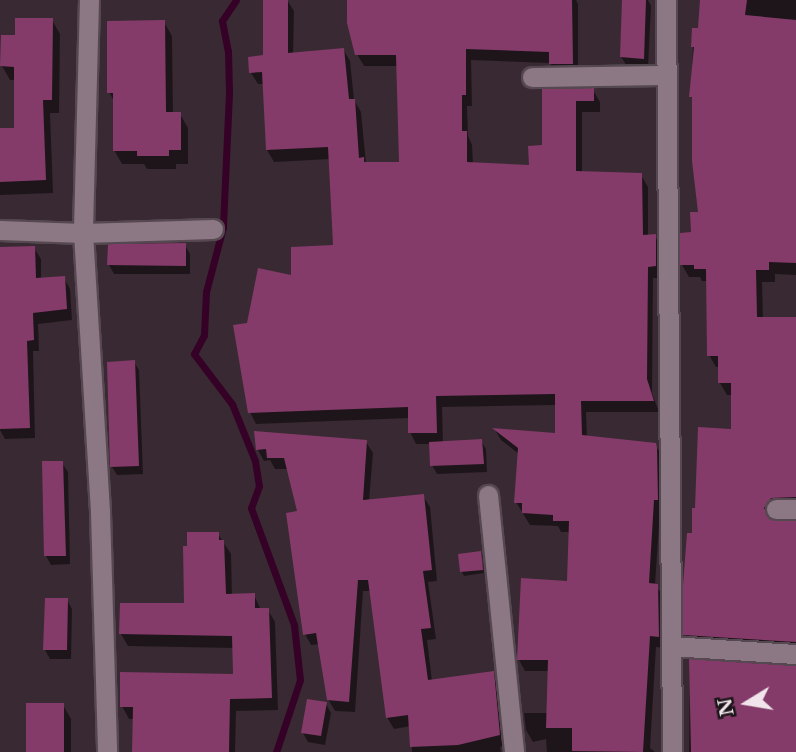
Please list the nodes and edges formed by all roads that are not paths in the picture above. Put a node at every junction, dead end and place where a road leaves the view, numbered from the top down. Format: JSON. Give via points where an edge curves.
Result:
{"nodes":[{"id":1,"x":89,"y":0,"type":"edge"},
{"id":2,"x":666,"y":0,"type":"edge"},
{"id":3,"x":666,"y":75,"type":"junction"},
{"id":4,"x":532,"y":77,"type":"dead end"},
{"id":5,"x":213,"y":229,"type":"dead end"},
{"id":6,"x":0,"y":230,"type":"edge"},
{"id":7,"x":83,"y":233,"type":"junction"},
{"id":8,"x":488,"y":495,"type":"dead end"},
{"id":9,"x":776,"y":509,"type":"dead end"},
{"id":10,"x":796,"y":509,"type":"edge"},
{"id":11,"x":671,"y":646,"type":"junction"},
{"id":12,"x":796,"y":654,"type":"edge"},
{"id":13,"x":107,"y":752,"type":"edge"},
{"id":14,"x":514,"y":752,"type":"edge"},
{"id":15,"x":672,"y":752,"type":"edge"}],
"edges":[{"from":1,"to":7,"type":"street"},
{"from":2,"to":3,"type":"street"},
{"from":3,"to":4,"type":"street"},
{"from":3,"to":11,"type":"street"},
{"from":5,"to":7,"type":"street"},
{"from":6,"to":7,"type":"street"},
{"from":7,"to":13,"type":"street","via":[[100,512]]},
{"from":8,"to":14,"type":"street"},
{"from":9,"to":10,"type":"street"},
{"from":11,"to":12,"type":"street"},
{"from":11,"to":15,"type":"street"}]}
